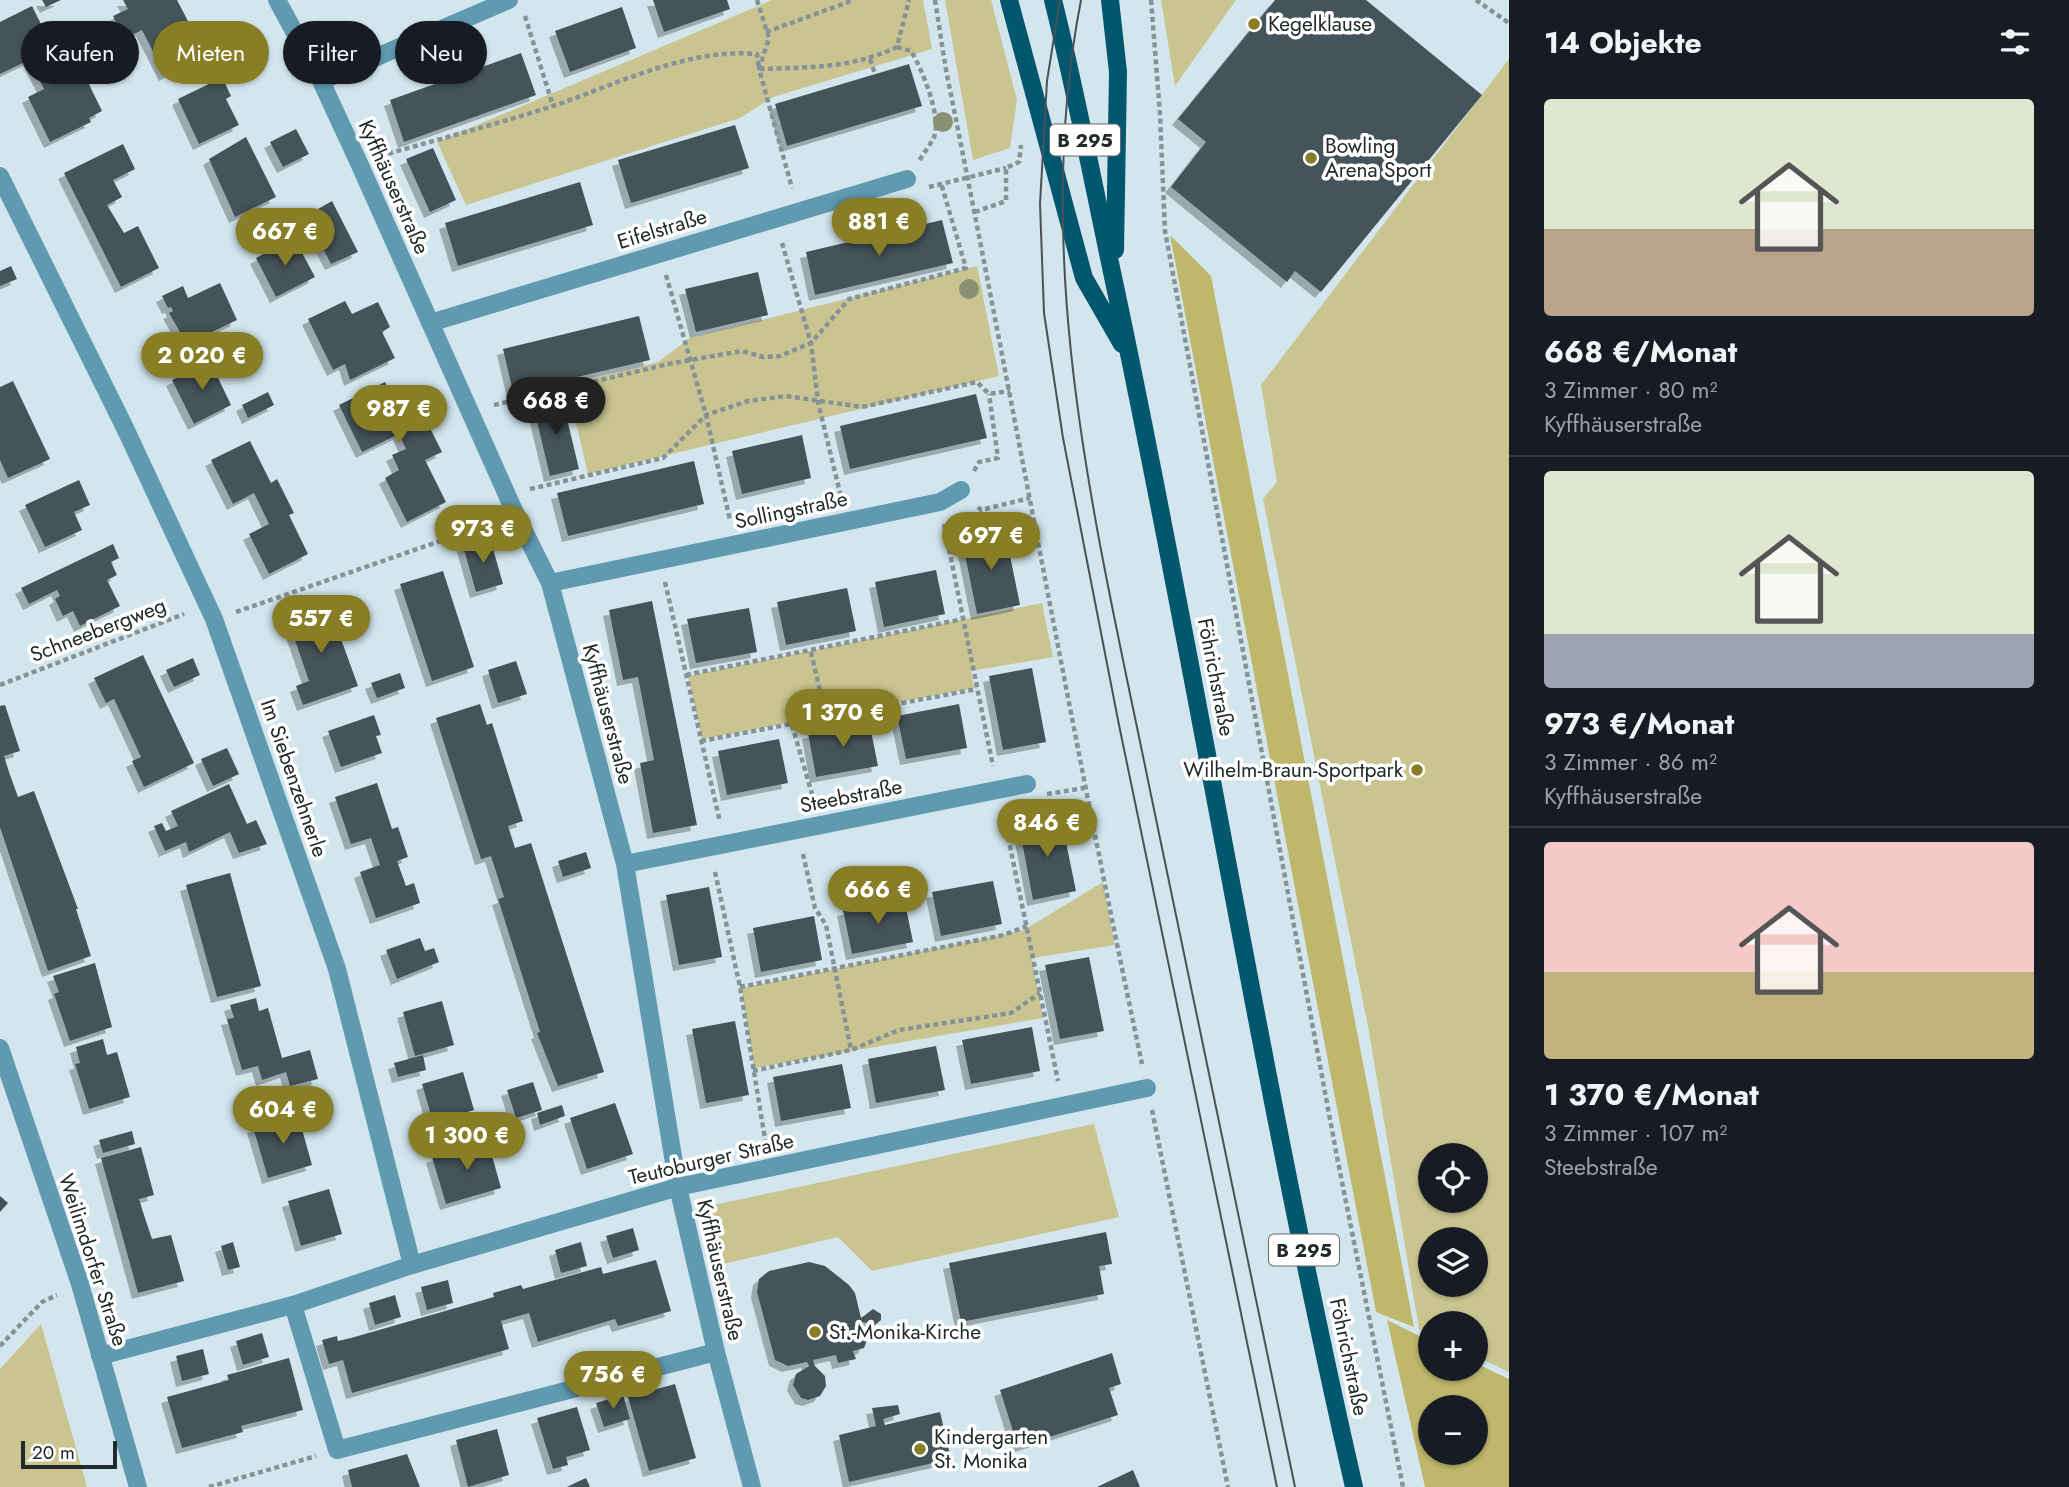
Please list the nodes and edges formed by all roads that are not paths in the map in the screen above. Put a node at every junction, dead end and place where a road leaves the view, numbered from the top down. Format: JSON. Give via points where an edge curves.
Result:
{"nodes":[{"id":1,"x":276,"y":0,"type":"edge"},
{"id":2,"x":509,"y":0,"type":"edge"},
{"id":3,"x":1009,"y":0,"type":"edge"},
{"id":4,"x":1053,"y":0,"type":"edge"},
{"id":5,"x":1110,"y":0,"type":"edge"},
{"id":6,"x":288,"y":21,"type":"edge"},
{"id":7,"x":381,"y":55,"type":"edge"},
{"id":8,"x":322,"y":84,"type":"edge"},
{"id":9,"x":0,"y":176,"type":"edge"},
{"id":10,"x":907,"y":179,"type":"road end"},
{"id":11,"x":1114,"y":281,"type":"junction"},
{"id":12,"x":430,"y":323,"type":"junction"},
{"id":13,"x":1130,"y":359,"type":"junction"},
{"id":14,"x":961,"y":490,"type":"road end"},
{"id":15,"x":550,"y":583,"type":"junction"},
{"id":16,"x":1027,"y":784,"type":"road end"},
{"id":17,"x":625,"y":864,"type":"junction"},
{"id":18,"x":0,"y":1048,"type":"edge"},
{"id":19,"x":1147,"y":1088,"type":"road end"},
{"id":20,"x":678,"y":1187,"type":"junction"},
{"id":21,"x":412,"y":1265,"type":"junction"},
{"id":22,"x":293,"y":1305,"type":"junction"},
{"id":23,"x":716,"y":1352,"type":"junction"},
{"id":24,"x":100,"y":1356,"type":"junction"},
{"id":25,"x":138,"y":1487,"type":"edge"},
{"id":26,"x":752,"y":1487,"type":"edge"},
{"id":27,"x":1354,"y":1487,"type":"edge"}],
"edges":[{"from":1,"to":6,"type":"street","name":"Kyffhäuserstraße"},
{"from":2,"to":7,"type":"street"},
{"from":3,"to":13,"type":"main road","via":[[1084,278]]},
{"from":4,"to":11,"type":"main road","name":"Föhrichstraße","number":"B 295"},
{"from":5,"to":11,"type":"main road","via":[[1118,72]]},
{"from":8,"to":12,"type":"street","name":"Kyffhäuserstraße"},
{"from":9,"to":21,"type":"street","name":"Im Siebenzehnerle","via":[[211,612],[337,969]]},
{"from":10,"to":12,"type":"street","name":"Eifelstraße"},
{"from":11,"to":13,"type":"main road","name":"Föhrichstraße","number":"B 295"},
{"from":12,"to":15,"type":"street","name":"Kyffhäuserstraße"},
{"from":13,"to":27,"type":"main road","name":"Föhrichstraße","number":"B 295"},
{"from":14,"to":15,"type":"street","name":"Sollingstraße","via":[[940,502]]},
{"from":15,"to":17,"type":"street","name":"Kyffhäuserstraße"},
{"from":16,"to":17,"type":"street","name":"Steebstraße"},
{"from":17,"to":20,"type":"street","name":"Kyffhäuserstraße"},
{"from":18,"to":24,"type":"street","name":"Weilimdorfer Straße"},
{"from":19,"to":20,"type":"street","name":"Teutoburger Straße"},
{"from":20,"to":21,"type":"street","name":"Teutoburger Straße"},
{"from":20,"to":23,"type":"street","name":"Kyffhäuserstraße"},
{"from":21,"to":22,"type":"street","name":"Teutoburger Straße"},
{"from":22,"to":23,"type":"street","via":[[337,1450]]},
{"from":22,"to":24,"type":"street","name":"Teutoburger Straße"},
{"from":23,"to":26,"type":"street","name":"Kyffhäuserstraße"},
{"from":24,"to":25,"type":"street","name":"Weilimdorfer Straße"}]}
